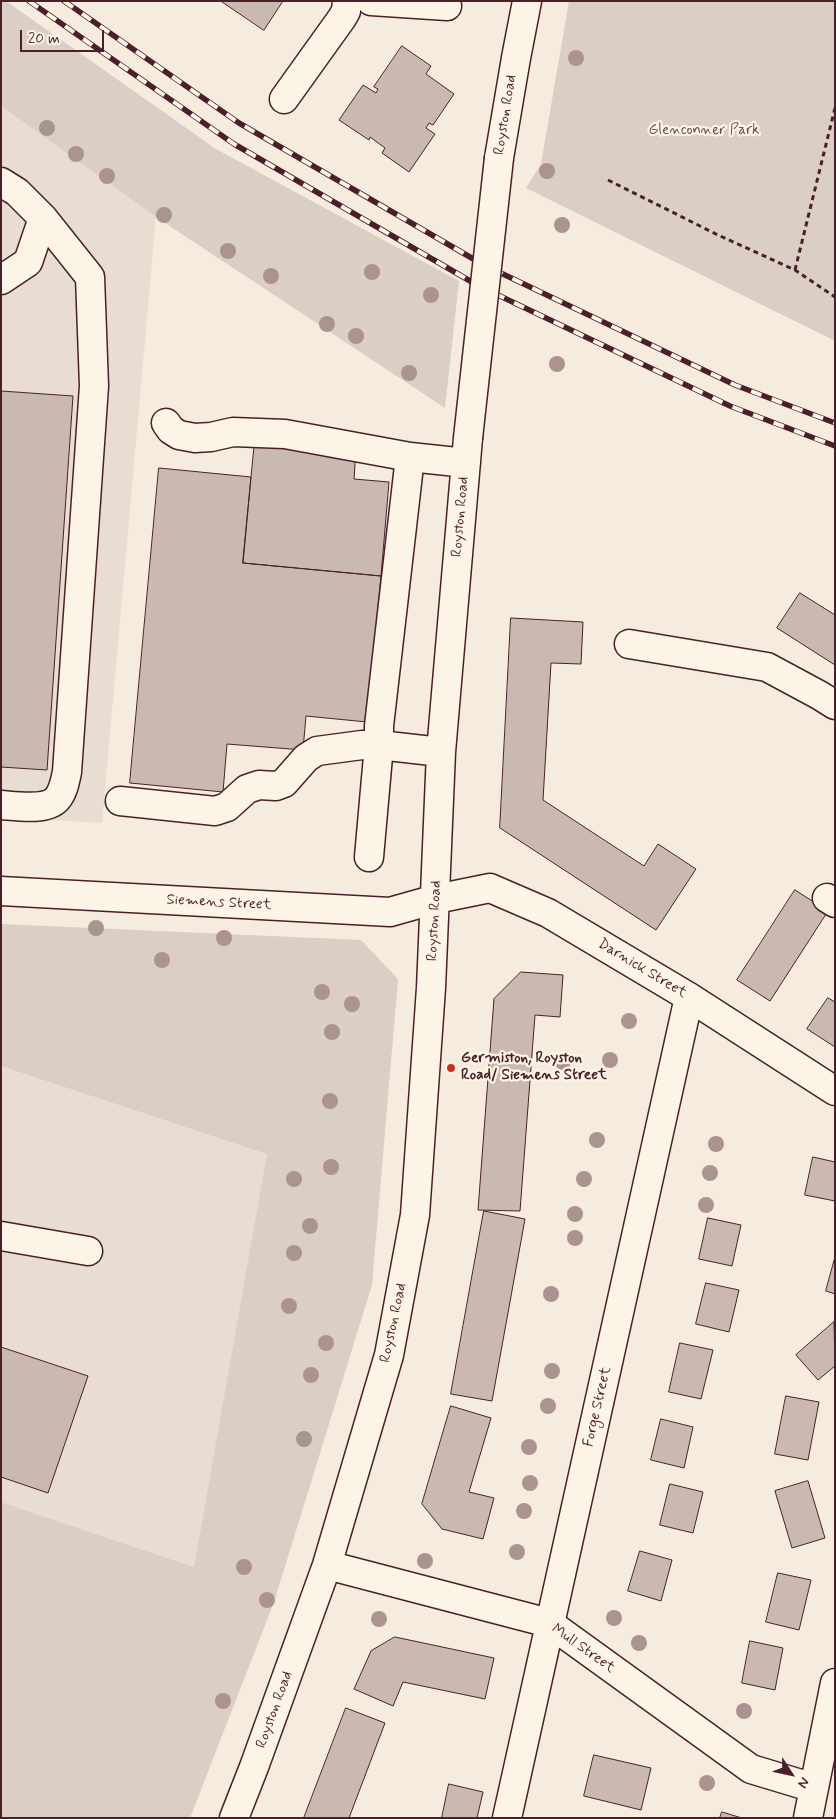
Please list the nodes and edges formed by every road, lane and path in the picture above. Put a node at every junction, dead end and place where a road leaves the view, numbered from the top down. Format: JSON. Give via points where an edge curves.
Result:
{"nodes":[{"id":1,"x":347,"y":1,"type":"edge"},
{"id":2,"x":371,"y":1,"type":"edge"},
{"id":3,"x":527,"y":1,"type":"edge"},
{"id":4,"x":447,"y":6,"type":"dead end"},
{"id":5,"x":284,"y":99,"type":"dead end"},
{"id":6,"x":835,"y":108,"type":"edge"},
{"id":7,"x":608,"y":180,"type":"dead end"},
{"id":8,"x":1,"y":182,"type":"edge"},
{"id":9,"x":42,"y":218,"type":"junction"},
{"id":10,"x":795,"y":270,"type":"junction"},
{"id":11,"x":1,"y":280,"type":"edge"},
{"id":12,"x":835,"y":297,"type":"edge"},
{"id":13,"x":166,"y":423,"type":"dead end"},
{"id":14,"x":467,"y":451,"type":"junction"},
{"id":15,"x":410,"y":457,"type":"junction"},
{"id":16,"x":629,"y":644,"type":"dead end"},
{"id":17,"x":835,"y":705,"type":"edge"},
{"id":18,"x":379,"y":745,"type":"junction"},
{"id":19,"x":441,"y":752,"type":"junction"},
{"id":20,"x":120,"y":801,"type":"dead end"},
{"id":21,"x":1,"y":805,"type":"edge"},
{"id":22,"x":369,"y":857,"type":"dead end"},
{"id":23,"x":1,"y":891,"type":"edge"},
{"id":24,"x":436,"y":899,"type":"junction"},
{"id":25,"x":689,"y":997,"type":"junction"},
{"id":26,"x":835,"y":1091,"type":"edge"},
{"id":27,"x":1,"y":1236,"type":"edge"},
{"id":28,"x":88,"y":1251,"type":"dead end"},
{"id":29,"x":327,"y":1565,"type":"junction"},
{"id":30,"x":549,"y":1623,"type":"junction"},
{"id":31,"x":835,"y":1683,"type":"edge"},
{"id":32,"x":814,"y":1788,"type":"junction"},
{"id":33,"x":234,"y":1818,"type":"edge"},
{"id":34,"x":507,"y":1818,"type":"edge"},
{"id":35,"x":808,"y":1818,"type":"edge"}],
"edges":[{"from":1,"to":5,"type":"street","via":[[342,18]]},
{"from":2,"to":4,"type":"street"},
{"from":3,"to":14,"type":"street","name":"Royston Road","bridge":true,"via":[[499,158]]},
{"from":6,"to":10,"type":"path"},
{"from":7,"to":10,"type":"path"},
{"from":8,"to":9,"type":"street","via":[[17,192]]},
{"from":9,"to":11,"type":"street","via":[[28,262]]},
{"from":9,"to":21,"type":"street","via":[[90,277],[94,386],[67,772],[56,800],[35,807]]},
{"from":10,"to":12,"type":"path"},
{"from":13,"to":15,"type":"street","via":[[179,435],[195,438],[233,432],[285,434]]},
{"from":14,"to":15,"type":"street"},
{"from":14,"to":19,"type":"street","name":"Royston Road"},
{"from":15,"to":18,"type":"street"},
{"from":16,"to":17,"type":"street","via":[[767,667]]},
{"from":18,"to":19,"type":"street"},
{"from":18,"to":20,"type":"street","via":[[317,751],[306,758],[284,783],[246,789],[227,807],[214,811]]},
{"from":18,"to":22,"type":"street"},
{"from":19,"to":24,"type":"street","name":"Royston Road"},
{"from":23,"to":24,"type":"street","name":"Siemens Street","via":[[390,912]]},
{"from":24,"to":25,"type":"street","name":"Darnick Street","via":[[490,888],[548,913]]},
{"from":24,"to":29,"type":"street","name":"Royston Road","via":[[415,1215],[389,1355]]},
{"from":25,"to":26,"type":"street","name":"Darnick Street"},
{"from":25,"to":30,"type":"street","name":"Forge Street"},
{"from":27,"to":28,"type":"street"},
{"from":29,"to":30,"type":"street","name":"Mull Street"},
{"from":29,"to":33,"type":"street","name":"Royston Road"},
{"from":30,"to":32,"type":"street","name":"Mull Street","via":[[751,1769]]},
{"from":30,"to":34,"type":"street","name":"Forge Street"},
{"from":31,"to":32,"type":"street"},
{"from":32,"to":35,"type":"street"}]}
